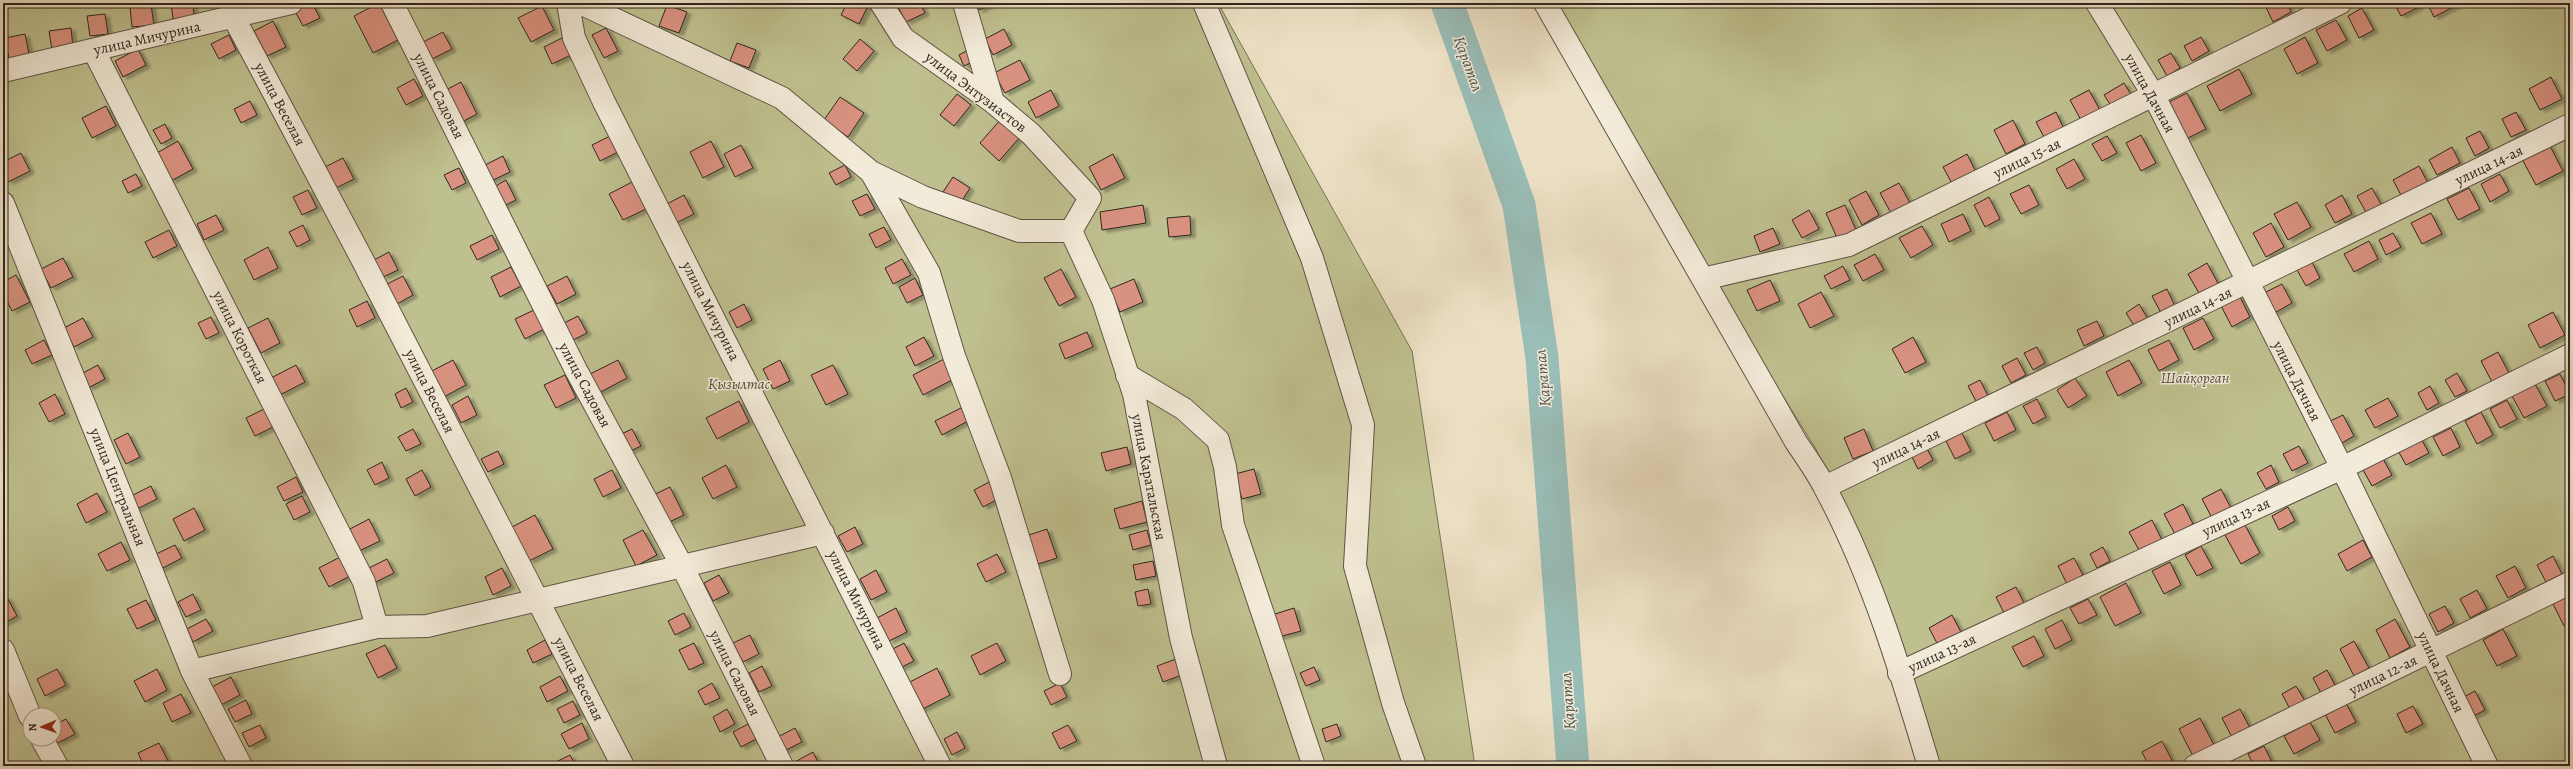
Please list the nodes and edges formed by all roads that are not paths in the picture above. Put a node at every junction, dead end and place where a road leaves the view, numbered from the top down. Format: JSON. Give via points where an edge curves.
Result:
{"nodes":[{"id":1,"x":291,"y":3,"type":"edge"},
{"id":2,"x":392,"y":3,"type":"edge"},
{"id":3,"x":568,"y":3,"type":"edge"},
{"id":4,"x":580,"y":3,"type":"edge"},
{"id":5,"x":881,"y":3,"type":"edge"},
{"id":6,"x":964,"y":3,"type":"edge"},
{"id":7,"x":1204,"y":3,"type":"edge"},
{"id":8,"x":1544,"y":3,"type":"edge"},
{"id":9,"x":2097,"y":3,"type":"edge"},
{"id":10,"x":2340,"y":3,"type":"edge"},
{"id":11,"x":234,"y":18,"type":"junction"},
{"id":12,"x":94,"y":51,"type":"junction"},
{"id":13,"x":3,"y":71,"type":"edge"},
{"id":14,"x":2154,"y":96,"type":"junction"},
{"id":15,"x":993,"y":102,"type":"junction"},
{"id":16,"x":2570,"y":125,"type":"edge"},
{"id":17,"x":871,"y":172,"type":"junction"},
{"id":18,"x":3,"y":203,"type":"edge"},
{"id":19,"x":1071,"y":231,"type":"junction"},
{"id":20,"x":1703,"y":279,"type":"junction"},
{"id":21,"x":2247,"y":283,"type":"junction"},
{"id":22,"x":2570,"y":355,"type":"edge"},
{"id":23,"x":1127,"y":375,"type":"junction"},
{"id":24,"x":2342,"y":468,"type":"junction"},
{"id":25,"x":1825,"y":488,"type":"junction"},
{"id":26,"x":823,"y":533,"type":"junction"},
{"id":27,"x":682,"y":566,"type":"junction"},
{"id":28,"x":2570,"y":583,"type":"edge"},
{"id":29,"x":539,"y":600,"type":"junction"},
{"id":30,"x":377,"y":627,"type":"junction"},
{"id":31,"x":3,"y":650,"type":"edge"},
{"id":32,"x":2432,"y":652,"type":"junction"},
{"id":33,"x":192,"y":671,"type":"junction"},
{"id":34,"x":1899,"y":673,"type":"junction"},
{"id":35,"x":1060,"y":674,"type":"dead end"},
{"id":36,"x":26,"y":707,"type":"edge"},
{"id":37,"x":46,"y":747,"type":"edge"},
{"id":38,"x":57,"y":766,"type":"edge"},
{"id":39,"x":241,"y":766,"type":"edge"},
{"id":40,"x":623,"y":766,"type":"edge"},
{"id":41,"x":782,"y":766,"type":"edge"},
{"id":42,"x":940,"y":766,"type":"edge"},
{"id":43,"x":1216,"y":766,"type":"edge"},
{"id":44,"x":1314,"y":766,"type":"edge"},
{"id":45,"x":1415,"y":766,"type":"edge"},
{"id":46,"x":1929,"y":766,"type":"edge"},
{"id":47,"x":2195,"y":766,"type":"edge"},
{"id":48,"x":2487,"y":766,"type":"edge"}],
"edges":[{"from":1,"to":11,"type":"street","name":"улица Мичурина"},
{"from":2,"to":27,"type":"street","name":"улица Садовая","via":[[576,370]]},
{"from":3,"to":26,"type":"street","name":"улица Мичурина","via":[[574,38],[604,102]]},
{"from":4,"to":17,"type":"street","via":[[782,98]]},
{"from":5,"to":15,"type":"street","name":"улица Энтузиастов","via":[[904,38]]},
{"from":6,"to":15,"type":"street"},
{"from":7,"to":45,"type":"street","via":[[1312,258],[1363,425],[1355,566],[1393,703]]},
{"from":8,"to":20,"type":"street"},
{"from":9,"to":14,"type":"street","name":"улица Дачная"},
{"from":10,"to":14,"type":"street","name":"улица 15-ая"},
{"from":11,"to":12,"type":"street","name":"улица Мичурина"},
{"from":11,"to":29,"type":"street","name":"улица Веселая"},
{"from":12,"to":13,"type":"street","name":"улица Мичурина"},
{"from":12,"to":30,"type":"street","name":"улица Короткая","via":[[364,582]]},
{"from":14,"to":20,"type":"street","name":"улица 15-ая","via":[[1849,245]]},
{"from":14,"to":21,"type":"street","name":"улица Дачная"},
{"from":15,"to":19,"type":"street","name":"улица Энтузиастов","via":[[1031,134],[1090,198]]},
{"from":16,"to":21,"type":"street","name":"улица 14-ая"},
{"from":17,"to":19,"type":"street","via":[[923,197],[1019,231]]},
{"from":17,"to":35,"type":"street","via":[[929,273],[954,356],[1000,478]]},
{"from":18,"to":33,"type":"street","name":"улица Центральная"},
{"from":19,"to":23,"type":"street","name":"улица Каратальская","via":[[1103,300]]},
{"from":20,"to":25,"type":"street"},
{"from":21,"to":24,"type":"street","name":"улица Дачная"},
{"from":21,"to":25,"type":"street","name":"улица 14-ая"},
{"from":22,"to":24,"type":"street","name":"улица 13-ая"},
{"from":23,"to":43,"type":"street","name":"улица Каратальская","via":[[1134,394],[1182,638]]},
{"from":23,"to":44,"type":"street","via":[[1184,409],[1218,440],[1225,467],[1233,525]]},
{"from":24,"to":32,"type":"street","name":"улица Дачная"},
{"from":24,"to":34,"type":"street","name":"улица 13-ая"},
{"from":25,"to":34,"type":"street","via":[[1854,549]]},
{"from":26,"to":27,"type":"street"},
{"from":26,"to":42,"type":"street","name":"улица Мичурина"},
{"from":27,"to":29,"type":"street"},
{"from":27,"to":41,"type":"street","name":"улица Садовая"},
{"from":28,"to":32,"type":"street","name":"улица 12-ая"},
{"from":29,"to":30,"type":"street","via":[[427,626]]},
{"from":29,"to":40,"type":"street","name":"улица Веселая"},
{"from":30,"to":33,"type":"street"},
{"from":31,"to":36,"type":"street"},
{"from":32,"to":47,"type":"street","name":"улица 12-ая"},
{"from":32,"to":48,"type":"street","name":"улица Дачная"},
{"from":33,"to":39,"type":"street","name":"улица Центральная"},
{"from":34,"to":46,"type":"street"},
{"from":37,"to":38,"type":"street"}]}
